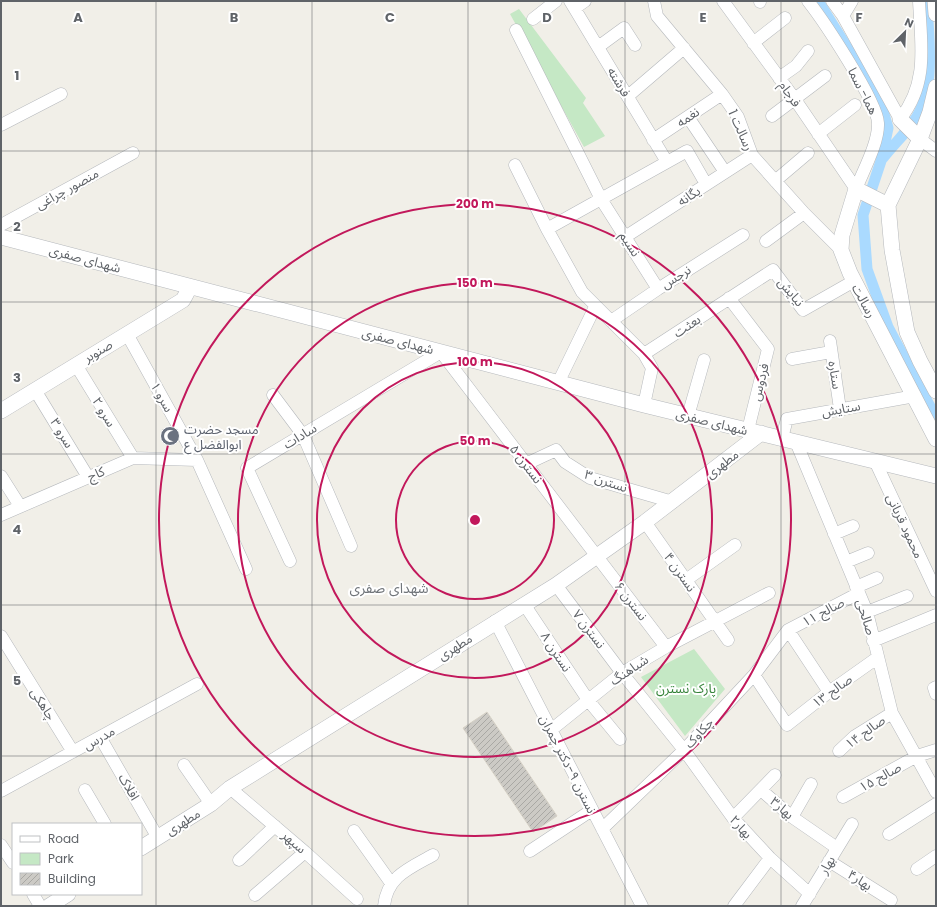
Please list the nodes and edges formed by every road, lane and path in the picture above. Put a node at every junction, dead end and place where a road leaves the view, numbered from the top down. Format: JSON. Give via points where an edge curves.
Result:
{"nodes":[{"id":1,"x":556,"y":1,"type":"edge"},
{"id":2,"x":585,"y":1,"type":"edge"},
{"id":3,"x":654,"y":1,"type":"edge"},
{"id":4,"x":808,"y":1,"type":"edge"},
{"id":5,"x":832,"y":1,"type":"edge"},
{"id":6,"x":852,"y":1,"type":"edge"},
{"id":7,"x":919,"y":1,"type":"edge"},
{"id":8,"x":935,"y":1,"type":"edge"},
{"id":9,"x":728,"y":3,"type":"edge"},
{"id":10,"x":573,"y":5,"type":"edge"},
{"id":11,"x":936,"y":14,"type":"edge"},
{"id":12,"x":843,"y":16,"type":"junction"},
{"id":13,"x":785,"y":18,"type":"dead end"},
{"id":14,"x":533,"y":19,"type":"dead end"},
{"id":15,"x":516,"y":30,"type":"dead end"},
{"id":16,"x":753,"y":43,"type":"junction"},
{"id":17,"x":635,"y":45,"type":"dead end"},
{"id":18,"x":598,"y":47,"type":"junction"},
{"id":19,"x":684,"y":48,"type":"junction"},
{"id":20,"x":808,"y":51,"type":"dead end"},
{"id":21,"x":825,"y":76,"type":"dead end"},
{"id":22,"x":779,"y":78,"type":"junction"},
{"id":23,"x":936,"y":87,"type":"edge"},
{"id":24,"x":61,"y":94,"type":"dead end"},
{"id":25,"x":722,"y":94,"type":"junction"},
{"id":26,"x":628,"y":96,"type":"junction"},
{"id":27,"x":794,"y":98,"type":"junction"},
{"id":28,"x":855,"y":105,"type":"dead end"},
{"id":29,"x":772,"y":116,"type":"dead end"},
{"id":30,"x":688,"y":117,"type":"junction"},
{"id":31,"x":900,"y":119,"type":"junction"},
{"id":32,"x":1,"y":125,"type":"edge"},
{"id":33,"x":818,"y":134,"type":"junction"},
{"id":34,"x":920,"y":139,"type":"junction"},
{"id":35,"x":654,"y":140,"type":"junction"},
{"id":36,"x":936,"y":152,"type":"edge"},
{"id":37,"x":133,"y":153,"type":"dead end"},
{"id":38,"x":808,"y":153,"type":"dead end"},
{"id":39,"x":752,"y":155,"type":"junction"},
{"id":40,"x":667,"y":162,"type":"junction"},
{"id":41,"x":515,"y":165,"type":"dead end"},
{"id":42,"x":725,"y":172,"type":"junction"},
{"id":43,"x":775,"y":181,"type":"junction"},
{"id":44,"x":706,"y":184,"type":"junction"},
{"id":45,"x":856,"y":189,"type":"junction"},
{"id":46,"x":600,"y":199,"type":"junction"},
{"id":47,"x":888,"y":205,"type":"junction"},
{"id":48,"x":804,"y":213,"type":"junction"},
{"id":49,"x":1,"y":225,"type":"edge"},
{"id":50,"x":547,"y":229,"type":"junction"},
{"id":51,"x":743,"y":235,"type":"dead end"},
{"id":52,"x":625,"y":236,"type":"junction"},
{"id":53,"x":1,"y":237,"type":"edge"},
{"id":54,"x":766,"y":241,"type":"dead end"},
{"id":55,"x":841,"y":250,"type":"junction"},
{"id":56,"x":773,"y":270,"type":"joint"},
{"id":57,"x":854,"y":281,"type":"junction"},
{"id":58,"x":190,"y":287,"type":"junction"},
{"id":59,"x":658,"y":289,"type":"junction"},
{"id":60,"x":729,"y":298,"type":"junction"},
{"id":61,"x":595,"y":307,"type":"junction"},
{"id":62,"x":611,"y":321,"type":"junction"},
{"id":63,"x":127,"y":334,"type":"junction"},
{"id":64,"x":441,"y":352,"type":"junction"},
{"id":65,"x":644,"y":354,"type":"junction"},
{"id":66,"x":792,"y":359,"type":"dead end"},
{"id":67,"x":704,"y":360,"type":"dead end"},
{"id":68,"x":76,"y":365,"type":"junction"},
{"id":69,"x":558,"y":383,"type":"junction"},
{"id":70,"x":35,"y":390,"type":"junction"},
{"id":71,"x":936,"y":390,"type":"edge"},
{"id":72,"x":273,"y":395,"type":"dead end"},
{"id":73,"x":915,"y":396,"type":"junction"},
{"id":74,"x":644,"y":405,"type":"junction"},
{"id":75,"x":840,"y":409,"type":"junction"},
{"id":76,"x":1,"y":410,"type":"edge"},
{"id":77,"x":688,"y":416,"type":"junction"},
{"id":78,"x":754,"y":432,"type":"junction"},
{"id":79,"x":303,"y":435,"type":"junction"},
{"id":80,"x":936,"y":439,"type":"edge"},
{"id":81,"x":789,"y":440,"type":"junction"},
{"id":82,"x":133,"y":458,"type":"junction"},
{"id":83,"x":197,"y":460,"type":"junction"},
{"id":84,"x":875,"y":461,"type":"junction"},
{"id":85,"x":526,"y":464,"type":"junction"},
{"id":86,"x":1,"y":476,"type":"edge"},
{"id":87,"x":936,"y":476,"type":"edge"},
{"id":88,"x":88,"y":477,"type":"junction"},
{"id":89,"x":672,"y":502,"type":"junction"},
{"id":90,"x":20,"y":506,"type":"junction"},
{"id":91,"x":1,"y":514,"type":"edge"},
{"id":92,"x":645,"y":522,"type":"junction"},
{"id":93,"x":853,"y":526,"type":"dead end"},
{"id":94,"x":834,"y":534,"type":"junction"},
{"id":95,"x":351,"y":546,"type":"dead end"},
{"id":96,"x":735,"y":546,"type":"dead end"},
{"id":97,"x":868,"y":553,"type":"dead end"},
{"id":98,"x":597,"y":556,"type":"junction"},
{"id":99,"x":290,"y":561,"type":"dead end"},
{"id":100,"x":846,"y":562,"type":"junction"},
{"id":101,"x":246,"y":569,"type":"dead end"},
{"id":102,"x":877,"y":578,"type":"dead end"},
{"id":103,"x":686,"y":580,"type":"junction"},
{"id":104,"x":556,"y":585,"type":"junction"},
{"id":105,"x":858,"y":590,"type":"junction"},
{"id":106,"x":936,"y":591,"type":"edge"},
{"id":107,"x":769,"y":593,"type":"dead end"},
{"id":108,"x":907,"y":596,"type":"dead end"},
{"id":109,"x":524,"y":604,"type":"junction"},
{"id":110,"x":867,"y":612,"type":"junction"},
{"id":111,"x":936,"y":615,"type":"edge"},
{"id":112,"x":495,"y":622,"type":"junction"},
{"id":113,"x":715,"y":622,"type":"junction"},
{"id":114,"x":788,"y":630,"type":"junction"},
{"id":115,"x":1,"y":636,"type":"edge"},
{"id":116,"x":728,"y":640,"type":"dead end"},
{"id":117,"x":873,"y":641,"type":"junction"},
{"id":118,"x":666,"y":647,"type":"junction"},
{"id":119,"x":877,"y":658,"type":"junction"},
{"id":120,"x":622,"y":673,"type":"junction"},
{"id":121,"x":754,"y":675,"type":"junction"},
{"id":122,"x":197,"y":684,"type":"dead end"},
{"id":123,"x":936,"y":687,"type":"edge"},
{"id":124,"x":829,"y":692,"type":"junction"},
{"id":125,"x":936,"y":694,"type":"edge"},
{"id":126,"x":588,"y":700,"type":"junction"},
{"id":127,"x":892,"y":713,"type":"junction"},
{"id":128,"x":551,"y":730,"type":"junction"},
{"id":129,"x":100,"y":737,"type":"junction"},
{"id":130,"x":620,"y":739,"type":"dead end"},
{"id":131,"x":684,"y":750,"type":"junction"},
{"id":132,"x":936,"y":750,"type":"edge"},
{"id":133,"x":839,"y":751,"type":"dead end"},
{"id":134,"x":73,"y":752,"type":"junction"},
{"id":135,"x":917,"y":756,"type":"junction"},
{"id":136,"x":184,"y":765,"type":"dead end"},
{"id":137,"x":775,"y":775,"type":"dead end"},
{"id":138,"x":811,"y":784,"type":"dead end"},
{"id":139,"x":230,"y":788,"type":"junction"},
{"id":140,"x":85,"y":790,"type":"dead end"},
{"id":141,"x":761,"y":790,"type":"junction"},
{"id":142,"x":1,"y":791,"type":"edge"},
{"id":143,"x":936,"y":792,"type":"edge"},
{"id":144,"x":843,"y":797,"type":"dead end"},
{"id":145,"x":211,"y":804,"type":"junction"},
{"id":146,"x":936,"y":804,"type":"edge"},
{"id":147,"x":592,"y":810,"type":"junction"},
{"id":148,"x":792,"y":817,"type":"junction"},
{"id":149,"x":733,"y":818,"type":"junction"},
{"id":150,"x":104,"y":823,"type":"edge"},
{"id":151,"x":852,"y":824,"type":"dead end"},
{"id":152,"x":275,"y":826,"type":"junction"},
{"id":153,"x":602,"y":829,"type":"junction"},
{"id":154,"x":354,"y":831,"type":"dead end"},
{"id":155,"x":889,"y":834,"type":"dead end"},
{"id":156,"x":158,"y":838,"type":"junction"},
{"id":157,"x":1,"y":844,"type":"edge"},
{"id":158,"x":142,"y":847,"type":"edge"},
{"id":159,"x":837,"y":848,"type":"junction"},
{"id":160,"x":530,"y":851,"type":"dead end"},
{"id":161,"x":305,"y":852,"type":"junction"},
{"id":162,"x":433,"y":855,"type":"dead end"},
{"id":163,"x":936,"y":856,"type":"edge"},
{"id":164,"x":770,"y":858,"type":"junction"},
{"id":165,"x":238,"y":860,"type":"dead end"},
{"id":166,"x":12,"y":861,"type":"edge"},
{"id":167,"x":829,"y":861,"type":"junction"},
{"id":168,"x":917,"y":869,"type":"dead end"},
{"id":169,"x":391,"y":883,"type":"junction"},
{"id":170,"x":810,"y":894,"type":"junction"},
{"id":171,"x":33,"y":895,"type":"edge"},
{"id":172,"x":66,"y":895,"type":"edge"},
{"id":173,"x":255,"y":895,"type":"dead end"},
{"id":174,"x":357,"y":899,"type":"dead end"},
{"id":175,"x":891,"y":900,"type":"dead end"},
{"id":176,"x":40,"y":906,"type":"edge"},
{"id":177,"x":49,"y":906,"type":"edge"},
{"id":178,"x":384,"y":906,"type":"edge"},
{"id":179,"x":642,"y":906,"type":"edge"},
{"id":180,"x":734,"y":906,"type":"edge"},
{"id":181,"x":802,"y":906,"type":"edge"}],
"edges":[{"from":1,"to":14,"type":"street"},
{"from":2,"to":10,"type":"street"},
{"from":3,"to":19,"type":"street","name":"رسالت 1","via":[[657,16]]},
{"from":4,"to":45,"type":"street","name":"هما- سما","via":[[860,81],[878,122],[873,144]]},
{"from":5,"to":12,"type":"street","name":"هما- سما"},
{"from":6,"to":12,"type":"street"},
{"from":7,"to":31,"type":"street","via":[[922,62],[916,92]]},
{"from":8,"to":11,"type":"street"},
{"from":9,"to":16,"type":"street","name":"فرجام"},
{"from":10,"to":18,"type":"street","name":"فرشته"},
{"from":12,"to":31,"type":"street","name":"هما- سما"},
{"from":13,"to":16,"type":"street"},
{"from":15,"to":46,"type":"street","name":"نسیم"},
{"from":16,"to":22,"type":"street","name":"فرجام"},
{"from":17,"to":18,"type":"street","via":[[624,28]]},
{"from":18,"to":26,"type":"street","name":"فرشته"},
{"from":19,"to":25,"type":"street","name":"رسالت 1"},
{"from":19,"to":26,"type":"street"},
{"from":20,"to":22,"type":"street","via":[[796,66]]},
{"from":21,"to":27,"type":"street"},
{"from":22,"to":27,"type":"street","name":"فرجام"},
{"from":23,"to":34,"type":"street"},
{"from":24,"to":32,"type":"street"},
{"from":25,"to":30,"type":"street","name":"نغمه"},
{"from":25,"to":39,"type":"street","name":"رسالت 1","via":[[738,117]]},
{"from":26,"to":35,"type":"street","name":"فرشته"},
{"from":27,"to":29,"type":"street"},
{"from":27,"to":33,"type":"street","name":"فرجام"},
{"from":28,"to":33,"type":"street"},
{"from":30,"to":35,"type":"street","name":"نغمه"},
{"from":30,"to":42,"type":"street"},
{"from":31,"to":34,"type":"street"},
{"from":33,"to":45,"type":"street","name":"فرجام"},
{"from":34,"to":36,"type":"street"},
{"from":34,"to":47,"type":"street"},
{"from":35,"to":40,"type":"street","name":"فرشته"},
{"from":37,"to":49,"type":"street","name":"منصور چراغی"},
{"from":38,"to":43,"type":"street"},
{"from":39,"to":42,"type":"street","name":"یگانه"},
{"from":39,"to":43,"type":"street","name":"رسالت 1"},
{"from":40,"to":44,"type":"street","via":[[687,151]]},
{"from":40,"to":46,"type":"street"},
{"from":41,"to":50,"type":"street"},
{"from":42,"to":44,"type":"street","name":"یگانه"},
{"from":43,"to":48,"type":"street","name":"رسالت 1"},
{"from":44,"to":52,"type":"street","name":"یگانه"},
{"from":45,"to":47,"type":"street"},
{"from":45,"to":55,"type":"street","name":"رسالت","via":[[846,214]]},
{"from":46,"to":50,"type":"street"},
{"from":46,"to":52,"type":"street","name":"نسیم"},
{"from":47,"to":71,"type":"street","via":[[892,250],[907,332]]},
{"from":48,"to":54,"type":"street"},
{"from":48,"to":55,"type":"street","name":"رسالت 1"},
{"from":50,"to":61,"type":"street","via":[[582,292]]},
{"from":51,"to":59,"type":"street","name":"نرجس"},
{"from":52,"to":59,"type":"street","name":"نسیم"},
{"from":53,"to":58,"type":"street","name":"شهدای صفری"},
{"from":55,"to":57,"type":"street","name":"رسالت"},
{"from":56,"to":57,"type":"street","name":"نیایش","via":[[803,310]]},
{"from":56,"to":60,"type":"street","name":"بعثت"},
{"from":57,"to":73,"type":"street","name":"رسالت"},
{"from":58,"to":63,"type":"street","name":"صنوبر","via":[[183,300]]},
{"from":58,"to":64,"type":"street","name":"شهدای صفری"},
{"from":59,"to":62,"type":"street","name":"نرجس"},
{"from":60,"to":65,"type":"street","name":"بعثت"},
{"from":60,"to":78,"type":"street","name":"فردوس","via":[[768,349]]},
{"from":61,"to":62,"type":"street"},
{"from":61,"to":69,"type":"street"},
{"from":62,"to":65,"type":"street"},
{"from":63,"to":68,"type":"street","name":"صنوبر"},
{"from":63,"to":83,"type":"street","name":"سرو ۱"},
{"from":64,"to":69,"type":"street","name":"شهدای صفری"},
{"from":64,"to":79,"type":"street","name":"سادات"},
{"from":64,"to":85,"type":"street","name":"نسترن ۵"},
{"from":65,"to":74,"type":"street","via":[[652,368]]},
{"from":66,"to":75,"type":"street","name":"ستاره","via":[[830,347]]},
{"from":67,"to":77,"type":"street"},
{"from":68,"to":70,"type":"street","name":"صنوبر"},
{"from":68,"to":82,"type":"street","name":"سرو ۲"},
{"from":69,"to":74,"type":"street","name":"شهدای صفری"},
{"from":70,"to":76,"type":"street","name":"صنوبر"},
{"from":70,"to":88,"type":"street","name":"سرو ۳"},
{"from":72,"to":79,"type":"street"},
{"from":73,"to":75,"type":"street","name":"ستایش"},
{"from":73,"to":80,"type":"street","name":"رسالت"},
{"from":74,"to":77,"type":"street","name":"شهدای صفری"},
{"from":75,"to":81,"type":"street","name":"ستایش","via":[[786,418]]},
{"from":77,"to":78,"type":"street","name":"شهدای صفری"},
{"from":78,"to":81,"type":"street","name":"شهدای صفری"},
{"from":78,"to":89,"type":"street","name":"مطهری"},
{"from":79,"to":95,"type":"street"},
{"from":79,"to":99,"type":"street","name":"سادات","via":[[247,468]]},
{"from":81,"to":84,"type":"street","name":"شهدای صفری"},
{"from":81,"to":94,"type":"street","name":"صالحی"},
{"from":82,"to":83,"type":"street","name":"کاج"},
{"from":82,"to":88,"type":"street","name":"کاج"},
{"from":83,"to":101,"type":"street","name":"سرو ۱"},
{"from":84,"to":87,"type":"street","name":"شهدای صفری"},
{"from":84,"to":106,"type":"street","name":"محمود قربانی"},
{"from":85,"to":89,"type":"street","name":"نسترن ۳","via":[[556,450],[565,462],[590,478]]},
{"from":85,"to":98,"type":"street","name":"نسترن ۵"},
{"from":86,"to":90,"type":"street"},
{"from":88,"to":90,"type":"street","name":"کاج"},
{"from":89,"to":92,"type":"street","name":"مطهری"},
{"from":90,"to":91,"type":"street","name":"کاج"},
{"from":92,"to":98,"type":"street","name":"مطهری"},
{"from":92,"to":103,"type":"street","name":"نسترن ۴"},
{"from":93,"to":94,"type":"street"},
{"from":94,"to":100,"type":"street","name":"صالحی"},
{"from":96,"to":103,"type":"street"},
{"from":97,"to":100,"type":"street"},
{"from":98,"to":104,"type":"street","name":"مطهری"},
{"from":98,"to":118,"type":"street","name":"نسترن ۶"},
{"from":100,"to":105,"type":"street","name":"صالحی"},
{"from":102,"to":105,"type":"street","name":"صالح ۱۱"},
{"from":103,"to":113,"type":"street","name":"نسترن ۴"},
{"from":104,"to":109,"type":"street","name":"مطهری"},
{"from":104,"to":120,"type":"street","name":"نسترن ۷"},
{"from":105,"to":110,"type":"street","name":"صالحی"},
{"from":105,"to":114,"type":"street","name":"صالح ۱۱"},
{"from":107,"to":113,"type":"street","name":"شباهنگ"},
{"from":108,"to":110,"type":"street"},
{"from":109,"to":112,"type":"street","name":"مطهری"},
{"from":109,"to":126,"type":"street","name":"نسترن ۸"},
{"from":110,"to":117,"type":"street","name":"صالحی"},
{"from":111,"to":117,"type":"street"},
{"from":112,"to":128,"type":"street","name":"نسترن ۹-دکتر چمران"},
{"from":112,"to":139,"type":"street","name":"مطهری"},
{"from":113,"to":116,"type":"street","name":"نسترن ۴"},
{"from":113,"to":118,"type":"street","name":"شباهنگ"},
{"from":114,"to":121,"type":"street","name":"چکاوک"},
{"from":114,"to":124,"type":"street"},
{"from":115,"to":134,"type":"street","name":"چاهکی"},
{"from":117,"to":119,"type":"street","name":"صالحی"},
{"from":118,"to":120,"type":"street","name":"شباهنگ"},
{"from":119,"to":124,"type":"street","name":"صالح ۱۳"},
{"from":119,"to":127,"type":"street","name":"صالحی"},
{"from":120,"to":126,"type":"street","name":"شباهنگ"},
{"from":120,"to":131,"type":"street","name":"نسترن ۷"},
{"from":121,"to":124,"type":"street","name":"صالح ۱۳","via":[[787,725]]},
{"from":121,"to":131,"type":"street","name":"چکاوک"},
{"from":122,"to":129,"type":"street","name":"مدرس"},
{"from":123,"to":125,"type":"street"},
{"from":126,"to":128,"type":"street","name":"شباهنگ"},
{"from":126,"to":130,"type":"street","name":"نسترن ۸"},
{"from":127,"to":133,"type":"street","name":"صالح ۱۴","via":[[855,736]]},
{"from":127,"to":135,"type":"street","name":"صالحی"},
{"from":128,"to":147,"type":"street","name":"نسترن ۹-دکتر چمران"},
{"from":129,"to":134,"type":"street","name":"مدرس"},
{"from":129,"to":156,"type":"street","name":"افلاک"},
{"from":131,"to":149,"type":"street","name":"بهار۲"},
{"from":131,"to":153,"type":"street","name":"چکاوک"},
{"from":132,"to":135,"type":"street","name":"صالح ۱۵"},
{"from":134,"to":142,"type":"street","name":"مدرس"},
{"from":135,"to":143,"type":"street","name":"صالحی"},
{"from":135,"to":144,"type":"street","name":"صالح ۱۵"},
{"from":136,"to":145,"type":"street"},
{"from":137,"to":141,"type":"street"},
{"from":138,"to":148,"type":"street"},
{"from":139,"to":145,"type":"street","name":"مطهری"},
{"from":139,"to":152,"type":"street","name":"سپهر"},
{"from":140,"to":150,"type":"street"},
{"from":141,"to":148,"type":"street","name":"بهار۳"},
{"from":141,"to":149,"type":"street","name":"بهار۳"},
{"from":145,"to":156,"type":"street","name":"مطهری"},
{"from":146,"to":155,"type":"street"},
{"from":147,"to":153,"type":"street","name":"نسترن ۹-دکتر چمران"},
{"from":147,"to":160,"type":"street"},
{"from":148,"to":159,"type":"street","name":"بهار۳"},
{"from":149,"to":164,"type":"street","name":"بهار۲"},
{"from":151,"to":159,"type":"street","name":"بهار"},
{"from":152,"to":161,"type":"street","name":"سپهر"},
{"from":152,"to":165,"type":"street"},
{"from":153,"to":179,"type":"street","name":"نسترن ۹-دکتر چمران"},
{"from":154,"to":169,"type":"street"},
{"from":156,"to":158,"type":"street","name":"مطهری"},
{"from":157,"to":166,"type":"street"},
{"from":159,"to":167,"type":"street","name":"بهار"},
{"from":161,"to":173,"type":"street"},
{"from":161,"to":174,"type":"street","name":"سپهر"},
{"from":162,"to":169,"type":"street","via":[[400,874]]},
{"from":163,"to":168,"type":"street"},
{"from":164,"to":170,"type":"street","name":"بهار۲"},
{"from":164,"to":180,"type":"street"},
{"from":167,"to":170,"type":"street","name":"بهار"},
{"from":167,"to":175,"type":"street","name":"بهار۴"},
{"from":169,"to":178,"type":"street"},
{"from":170,"to":181,"type":"street","name":"بهار"},
{"from":171,"to":176,"type":"street"},
{"from":172,"to":177,"type":"street"}]}
